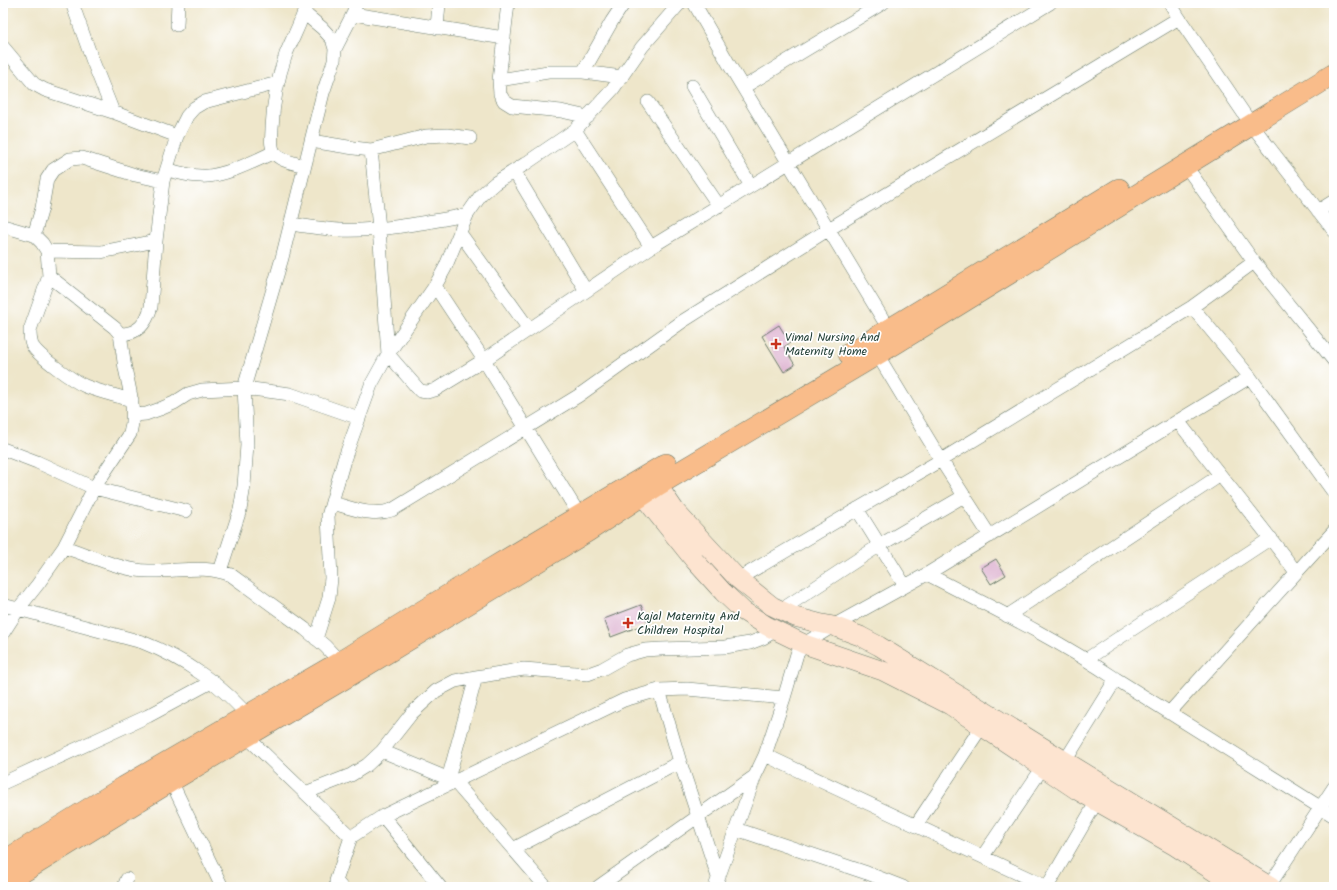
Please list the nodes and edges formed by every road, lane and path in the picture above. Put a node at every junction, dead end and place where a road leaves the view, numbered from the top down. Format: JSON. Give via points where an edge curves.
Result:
{"nodes":[{"id":1,"x":72,"y":3,"type":"edge"},
{"id":2,"x":178,"y":3,"type":"edge"},
{"id":3,"x":440,"y":3,"type":"edge"},
{"id":4,"x":508,"y":3,"type":"edge"},
{"id":5,"x":624,"y":3,"type":"edge"},
{"id":6,"x":680,"y":3,"type":"edge"},
{"id":7,"x":694,"y":3,"type":"edge"},
{"id":8,"x":883,"y":3,"type":"edge"},
{"id":9,"x":1050,"y":3,"type":"edge"},
{"id":10,"x":1170,"y":3,"type":"edge"},
{"id":11,"x":306,"y":8,"type":"edge"},
{"id":12,"x":354,"y":8,"type":"edge"},
{"id":13,"x":1179,"y":18,"type":"junction"},
{"id":14,"x":177,"y":25,"type":"dead end"},
{"id":15,"x":437,"y":28,"type":"junction"},
{"id":16,"x":504,"y":38,"type":"junction"},
{"id":17,"x":3,"y":47,"type":"edge"},
{"id":18,"x":335,"y":49,"type":"junction"},
{"id":19,"x":1334,"y":58,"type":"edge"},
{"id":20,"x":583,"y":72,"type":"junction"},
{"id":21,"x":1334,"y":74,"type":"edge"},
{"id":22,"x":622,"y":77,"type":"junction"},
{"id":23,"x":499,"y":80,"type":"junction"},
{"id":24,"x":278,"y":83,"type":"junction"},
{"id":25,"x":692,"y":86,"type":"dead end"},
{"id":26,"x":744,"y":87,"type":"junction"},
{"id":27,"x":648,"y":102,"type":"dead end"},
{"id":28,"x":113,"y":112,"type":"junction"},
{"id":29,"x":588,"y":117,"type":"junction"},
{"id":30,"x":1248,"y":118,"type":"junction"},
{"id":31,"x":575,"y":130,"type":"junction"},
{"id":32,"x":177,"y":136,"type":"junction"},
{"id":33,"x":470,"y":138,"type":"dead end"},
{"id":34,"x":311,"y":140,"type":"junction"},
{"id":35,"x":372,"y":150,"type":"junction"},
{"id":36,"x":274,"y":152,"type":"junction"},
{"id":37,"x":789,"y":162,"type":"junction"},
{"id":38,"x":1185,"y":165,"type":"junction"},
{"id":39,"x":304,"y":166,"type":"junction"},
{"id":40,"x":514,"y":171,"type":"junction"},
{"id":41,"x":165,"y":175,"type":"junction"},
{"id":42,"x":751,"y":186,"type":"junction"},
{"id":43,"x":1334,"y":201,"type":"edge"},
{"id":44,"x":718,"y":206,"type":"junction"},
{"id":45,"x":1318,"y":211,"type":"junction"},
{"id":46,"x":468,"y":215,"type":"junction"},
{"id":47,"x":290,"y":224,"type":"junction"},
{"id":48,"x":3,"y":226,"type":"edge"},
{"id":49,"x":379,"y":228,"type":"junction"},
{"id":50,"x":829,"y":229,"type":"junction"},
{"id":51,"x":1334,"y":231,"type":"edge"},
{"id":52,"x":460,"y":233,"type":"junction"},
{"id":53,"x":34,"y":236,"type":"junction"},
{"id":54,"x":156,"y":241,"type":"junction"},
{"id":55,"x":651,"y":247,"type":"junction"},
{"id":56,"x":47,"y":252,"type":"junction"},
{"id":57,"x":1254,"y":262,"type":"junction"},
{"id":58,"x":49,"y":276,"type":"junction"},
{"id":59,"x":435,"y":286,"type":"junction"},
{"id":60,"x":586,"y":291,"type":"junction"},
{"id":61,"x":1192,"y":307,"type":"junction"},
{"id":62,"x":529,"y":329,"type":"junction"},
{"id":63,"x":120,"y":334,"type":"junction"},
{"id":64,"x":893,"y":336,"type":"junction"},
{"id":65,"x":388,"y":354,"type":"junction"},
{"id":66,"x":877,"y":354,"type":"junction"},
{"id":67,"x":484,"y":360,"type":"junction"},
{"id":68,"x":1334,"y":361,"type":"edge"},
{"id":69,"x":1250,"y":377,"type":"junction"},
{"id":70,"x":244,"y":388,"type":"junction"},
{"id":71,"x":132,"y":400,"type":"junction"},
{"id":72,"x":134,"y":415,"type":"junction"},
{"id":73,"x":359,"y":418,"type":"junction"},
{"id":74,"x":1178,"y":421,"type":"junction"},
{"id":75,"x":525,"y":428,"type":"junction"},
{"id":76,"x":3,"y":450,"type":"edge"},
{"id":77,"x":941,"y":460,"type":"junction"},
{"id":78,"x":1219,"y":476,"type":"junction"},
{"id":79,"x":647,"y":484,"type":"junction"},
{"id":80,"x":94,"y":488,"type":"junction"},
{"id":81,"x":1333,"y":491,"type":"edge"},
{"id":82,"x":964,"y":496,"type":"junction"},
{"id":83,"x":332,"y":503,"type":"junction"},
{"id":84,"x":857,"y":509,"type":"junction"},
{"id":85,"x":186,"y":511,"type":"dead end"},
{"id":86,"x":580,"y":516,"type":"junction"},
{"id":87,"x":1334,"y":531,"type":"edge"},
{"id":88,"x":990,"y":536,"type":"junction"},
{"id":89,"x":1271,"y":538,"type":"junction"},
{"id":90,"x":880,"y":545,"type":"junction"},
{"id":91,"x":64,"y":547,"type":"junction"},
{"id":92,"x":220,"y":571,"type":"junction"},
{"id":93,"x":1296,"y":572,"type":"junction"},
{"id":94,"x":927,"y":574,"type":"junction"},
{"id":95,"x":738,"y":579,"type":"junction"},
{"id":96,"x":905,"y":586,"type":"junction"},
{"id":97,"x":3,"y":605,"type":"edge"},
{"id":98,"x":18,"y":608,"type":"junction"},
{"id":99,"x":781,"y":610,"type":"junction"},
{"id":100,"x":1007,"y":616,"type":"junction"},
{"id":101,"x":833,"y":626,"type":"junction"},
{"id":102,"x":776,"y":630,"type":"junction"},
{"id":103,"x":3,"y":633,"type":"edge"},
{"id":104,"x":316,"y":639,"type":"junction"},
{"id":105,"x":804,"y":644,"type":"junction"},
{"id":106,"x":1087,"y":659,"type":"junction"},
{"id":107,"x":346,"y":668,"type":"junction"},
{"id":108,"x":476,"y":677,"type":"junction"},
{"id":109,"x":1116,"y":679,"type":"junction"},
{"id":110,"x":212,"y":681,"type":"junction"},
{"id":111,"x":659,"y":690,"type":"junction"},
{"id":112,"x":784,"y":698,"type":"junction"},
{"id":113,"x":1169,"y":713,"type":"junction"},
{"id":114,"x":982,"y":726,"type":"junction"},
{"id":115,"x":250,"y":727,"type":"junction"},
{"id":116,"x":382,"y":751,"type":"junction"},
{"id":117,"x":765,"y":755,"type":"junction"},
{"id":118,"x":1064,"y":761,"type":"junction"},
{"id":119,"x":680,"y":762,"type":"junction"},
{"id":120,"x":1043,"y":767,"type":"junction"},
{"id":121,"x":755,"y":776,"type":"junction"},
{"id":122,"x":451,"y":780,"type":"junction"},
{"id":123,"x":171,"y":781,"type":"junction"},
{"id":124,"x":3,"y":783,"type":"edge"},
{"id":125,"x":1334,"y":786,"type":"edge"},
{"id":126,"x":305,"y":792,"type":"junction"},
{"id":127,"x":1097,"y":801,"type":"junction"},
{"id":128,"x":1320,"y":807,"type":"junction"},
{"id":129,"x":382,"y":816,"type":"junction"},
{"id":130,"x":698,"y":816,"type":"junction"},
{"id":131,"x":1334,"y":816,"type":"edge"},
{"id":132,"x":916,"y":825,"type":"junction"},
{"id":133,"x":736,"y":829,"type":"junction"},
{"id":134,"x":351,"y":837,"type":"junction"},
{"id":135,"x":513,"y":849,"type":"junction"},
{"id":136,"x":983,"y":856,"type":"junction"},
{"id":137,"x":3,"y":862,"type":"edge"},
{"id":138,"x":717,"y":882,"type":"edge"},
{"id":139,"x":1241,"y":882,"type":"edge"},
{"id":140,"x":3,"y":884,"type":"edge"},
{"id":141,"x":337,"y":885,"type":"edge"},
{"id":142,"x":1270,"y":886,"type":"edge"},
{"id":143,"x":222,"y":887,"type":"edge"},
{"id":144,"x":440,"y":887,"type":"edge"},
{"id":145,"x":546,"y":887,"type":"edge"},
{"id":146,"x":598,"y":887,"type":"edge"},
{"id":147,"x":903,"y":887,"type":"edge"},
{"id":148,"x":1047,"y":887,"type":"edge"}],
"edges":[{"from":1,"to":28,"type":"street"},
{"from":2,"to":14,"type":"street"},
{"from":3,"to":15,"type":"street"},
{"from":4,"to":16,"type":"street"},
{"from":5,"to":20,"type":"street"},
{"from":6,"to":22,"type":"street","via":[[642,48]]},
{"from":7,"to":26,"type":"street"},
{"from":8,"to":26,"type":"street"},
{"from":9,"to":37,"type":"street"},
{"from":10,"to":13,"type":"street"},
{"from":11,"to":18,"type":"street","via":[[332,38]]},
{"from":11,"to":24,"type":"street","via":[[286,55]]},
{"from":12,"to":15,"type":"street"},
{"from":12,"to":18,"type":"street"},
{"from":13,"to":30,"type":"street"},
{"from":13,"to":50,"type":"street"},
{"from":15,"to":16,"type":"street"},
{"from":16,"to":23,"type":"street"},
{"from":17,"to":28,"type":"street","via":[[34,84]]},
{"from":18,"to":34,"type":"street","via":[[334,61]]},
{"from":19,"to":30,"type":"main road"},
{"from":20,"to":22,"type":"street"},
{"from":20,"to":23,"type":"street","via":[[548,72]]},
{"from":21,"to":30,"type":"main road"},
{"from":22,"to":29,"type":"street"},
{"from":23,"to":29,"type":"street","via":[[500,94],[504,101],[512,106],[561,111]]},
{"from":24,"to":32,"type":"street","via":[[204,102],[187,116]]},
{"from":24,"to":36,"type":"street","via":[[272,120]]},
{"from":25,"to":42,"type":"street"},
{"from":26,"to":37,"type":"street"},
{"from":27,"to":44,"type":"street"},
{"from":28,"to":32,"type":"street"},
{"from":29,"to":31,"type":"street"},
{"from":30,"to":38,"type":"main road"},
{"from":30,"to":45,"type":"street"},
{"from":30,"to":64,"type":"main road"},
{"from":31,"to":40,"type":"street"},
{"from":31,"to":55,"type":"street"},
{"from":32,"to":41,"type":"street"},
{"from":33,"to":35,"type":"street","via":[[426,136]]},
{"from":34,"to":35,"type":"street"},
{"from":34,"to":39,"type":"street"},
{"from":35,"to":49,"type":"street"},
{"from":36,"to":39,"type":"street","via":[[279,158]]},
{"from":36,"to":41,"type":"street","via":[[210,176]]},
{"from":37,"to":42,"type":"street"},
{"from":37,"to":50,"type":"street"},
{"from":38,"to":57,"type":"street"},
{"from":38,"to":64,"type":"main road"},
{"from":39,"to":47,"type":"street"},
{"from":40,"to":46,"type":"street","via":[[481,196]]},
{"from":40,"to":60,"type":"street"},
{"from":41,"to":53,"type":"street","via":[[134,175],[82,158],[70,159],[52,170],[47,179]]},
{"from":41,"to":54,"type":"street"},
{"from":42,"to":44,"type":"street"},
{"from":43,"to":45,"type":"street"},
{"from":44,"to":55,"type":"street"},
{"from":45,"to":51,"type":"street"},
{"from":46,"to":49,"type":"street"},
{"from":46,"to":52,"type":"street"},
{"from":47,"to":49,"type":"street","via":[[340,230]]},
{"from":47,"to":70,"type":"street"},
{"from":48,"to":53,"type":"street"},
{"from":49,"to":65,"type":"street"},
{"from":50,"to":64,"type":"street"},
{"from":50,"to":75,"type":"street","via":[[683,321],[578,396]]},
{"from":52,"to":59,"type":"street"},
{"from":52,"to":62,"type":"street"},
{"from":53,"to":56,"type":"street"},
{"from":54,"to":56,"type":"street","via":[[101,252]]},
{"from":54,"to":63,"type":"street","via":[[149,315],[135,332]]},
{"from":55,"to":60,"type":"street"},
{"from":56,"to":58,"type":"street"},
{"from":57,"to":61,"type":"street"},
{"from":57,"to":68,"type":"street"},
{"from":58,"to":63,"type":"street"},
{"from":58,"to":71,"type":"street","via":[[30,330],[32,345],[38,353],[85,386]]},
{"from":59,"to":65,"type":"street"},
{"from":59,"to":67,"type":"street"},
{"from":60,"to":62,"type":"street"},
{"from":61,"to":69,"type":"street"},
{"from":61,"to":77,"type":"street"},
{"from":62,"to":67,"type":"street"},
{"from":63,"to":71,"type":"street"},
{"from":64,"to":66,"type":"main road"},
{"from":64,"to":79,"type":"main road"},
{"from":65,"to":67,"type":"street","via":[[420,391],[428,392]]},
{"from":65,"to":73,"type":"street","via":[[371,385]]},
{"from":66,"to":77,"type":"street"},
{"from":66,"to":79,"type":"main road"},
{"from":67,"to":75,"type":"street"},
{"from":69,"to":74,"type":"street"},
{"from":69,"to":81,"type":"street"},
{"from":70,"to":72,"type":"street","via":[[202,390],[188,394],[160,409]]},
{"from":70,"to":73,"type":"street","via":[[290,394]]},
{"from":70,"to":92,"type":"street","via":[[247,445],[244,486],[240,510]]},
{"from":71,"to":72,"type":"street"},
{"from":72,"to":80,"type":"street","via":[[130,434]]},
{"from":73,"to":83,"type":"street"},
{"from":74,"to":78,"type":"street"},
{"from":74,"to":88,"type":"street"},
{"from":75,"to":83,"type":"street","via":[[392,510],[372,513]]},
{"from":75,"to":86,"type":"street"},
{"from":76,"to":80,"type":"street","via":[[37,462]]},
{"from":77,"to":82,"type":"street"},
{"from":77,"to":84,"type":"street"},
{"from":78,"to":89,"type":"street"},
{"from":78,"to":100,"type":"street"},
{"from":79,"to":86,"type":"main road"},
{"from":79,"to":95,"type":"street"},
{"from":79,"to":102,"type":"street","via":[[695,560],[723,592],[743,611]]},
{"from":79,"to":107,"type":"main road"},
{"from":80,"to":85,"type":"street"},
{"from":80,"to":91,"type":"street"},
{"from":82,"to":88,"type":"street"},
{"from":82,"to":90,"type":"street"},
{"from":83,"to":104,"type":"street","via":[[328,516],[331,578],[329,598]]},
{"from":84,"to":90,"type":"street"},
{"from":84,"to":95,"type":"street"},
{"from":86,"to":107,"type":"main road","via":[[484,573]]},
{"from":87,"to":93,"type":"street"},
{"from":88,"to":94,"type":"street"},
{"from":89,"to":93,"type":"street"},
{"from":89,"to":106,"type":"street"},
{"from":90,"to":96,"type":"street"},
{"from":90,"to":99,"type":"street"},
{"from":91,"to":92,"type":"street","via":[[131,569],[149,571],[201,568]]},
{"from":91,"to":98,"type":"street"},
{"from":92,"to":104,"type":"street","via":[[231,575]]},
{"from":93,"to":113,"type":"street"},
{"from":94,"to":96,"type":"street"},
{"from":94,"to":100,"type":"street"},
{"from":95,"to":99,"type":"street","via":[[772,606]]},
{"from":96,"to":101,"type":"street"},
{"from":97,"to":98,"type":"street"},
{"from":98,"to":103,"type":"street"},
{"from":98,"to":110,"type":"street","via":[[142,642],[160,649]]},
{"from":99,"to":101,"type":"street","via":[[795,617]]},
{"from":100,"to":106,"type":"street"},
{"from":101,"to":105,"type":"street"},
{"from":101,"to":118,"type":"street","via":[[879,646]]},
{"from":102,"to":105,"type":"street"},
{"from":102,"to":108,"type":"street","via":[[750,643],[725,647],[645,650],[627,655],[588,674],[524,669]]},
{"from":104,"to":107,"type":"street"},
{"from":105,"to":112,"type":"street","via":[[797,654]]},
{"from":105,"to":114,"type":"street","via":[[883,671],[950,705]]},
{"from":106,"to":109,"type":"street"},
{"from":107,"to":115,"type":"main road"},
{"from":108,"to":116,"type":"street","via":[[456,681],[436,692],[412,713]]},
{"from":108,"to":122,"type":"street"},
{"from":109,"to":113,"type":"street"},
{"from":109,"to":118,"type":"street"},
{"from":110,"to":115,"type":"street"},
{"from":110,"to":124,"type":"street","via":[[148,716]]},
{"from":111,"to":112,"type":"street","via":[[687,689]]},
{"from":111,"to":119,"type":"street"},
{"from":111,"to":122,"type":"street","via":[[624,700]]},
{"from":112,"to":117,"type":"street"},
{"from":113,"to":128,"type":"street"},
{"from":114,"to":120,"type":"street"},
{"from":114,"to":132,"type":"street"},
{"from":115,"to":123,"type":"main road"},
{"from":115,"to":126,"type":"street"},
{"from":115,"to":137,"type":"main road","via":[[124,787]]},
{"from":116,"to":122,"type":"street"},
{"from":116,"to":126,"type":"street","via":[[351,775]]},
{"from":117,"to":121,"type":"street"},
{"from":117,"to":132,"type":"street"},
{"from":118,"to":139,"type":"street"},
{"from":119,"to":130,"type":"street"},
{"from":119,"to":135,"type":"street"},
{"from":120,"to":127,"type":"street"},
{"from":120,"to":136,"type":"street"},
{"from":121,"to":130,"type":"street"},
{"from":121,"to":133,"type":"street"},
{"from":122,"to":129,"type":"street"},
{"from":122,"to":135,"type":"street"},
{"from":123,"to":140,"type":"main road"},
{"from":123,"to":143,"type":"street"},
{"from":125,"to":128,"type":"street"},
{"from":126,"to":134,"type":"street"},
{"from":127,"to":139,"type":"street"},
{"from":127,"to":148,"type":"street"},
{"from":128,"to":131,"type":"street"},
{"from":128,"to":142,"type":"street"},
{"from":129,"to":134,"type":"street"},
{"from":129,"to":144,"type":"street"},
{"from":130,"to":138,"type":"street"},
{"from":130,"to":146,"type":"street"},
{"from":132,"to":136,"type":"street"},
{"from":133,"to":138,"type":"street"},
{"from":133,"to":147,"type":"street"},
{"from":134,"to":141,"type":"street"},
{"from":135,"to":145,"type":"street"},
{"from":136,"to":148,"type":"street"},
{"from":139,"to":142,"type":"street"}]}
